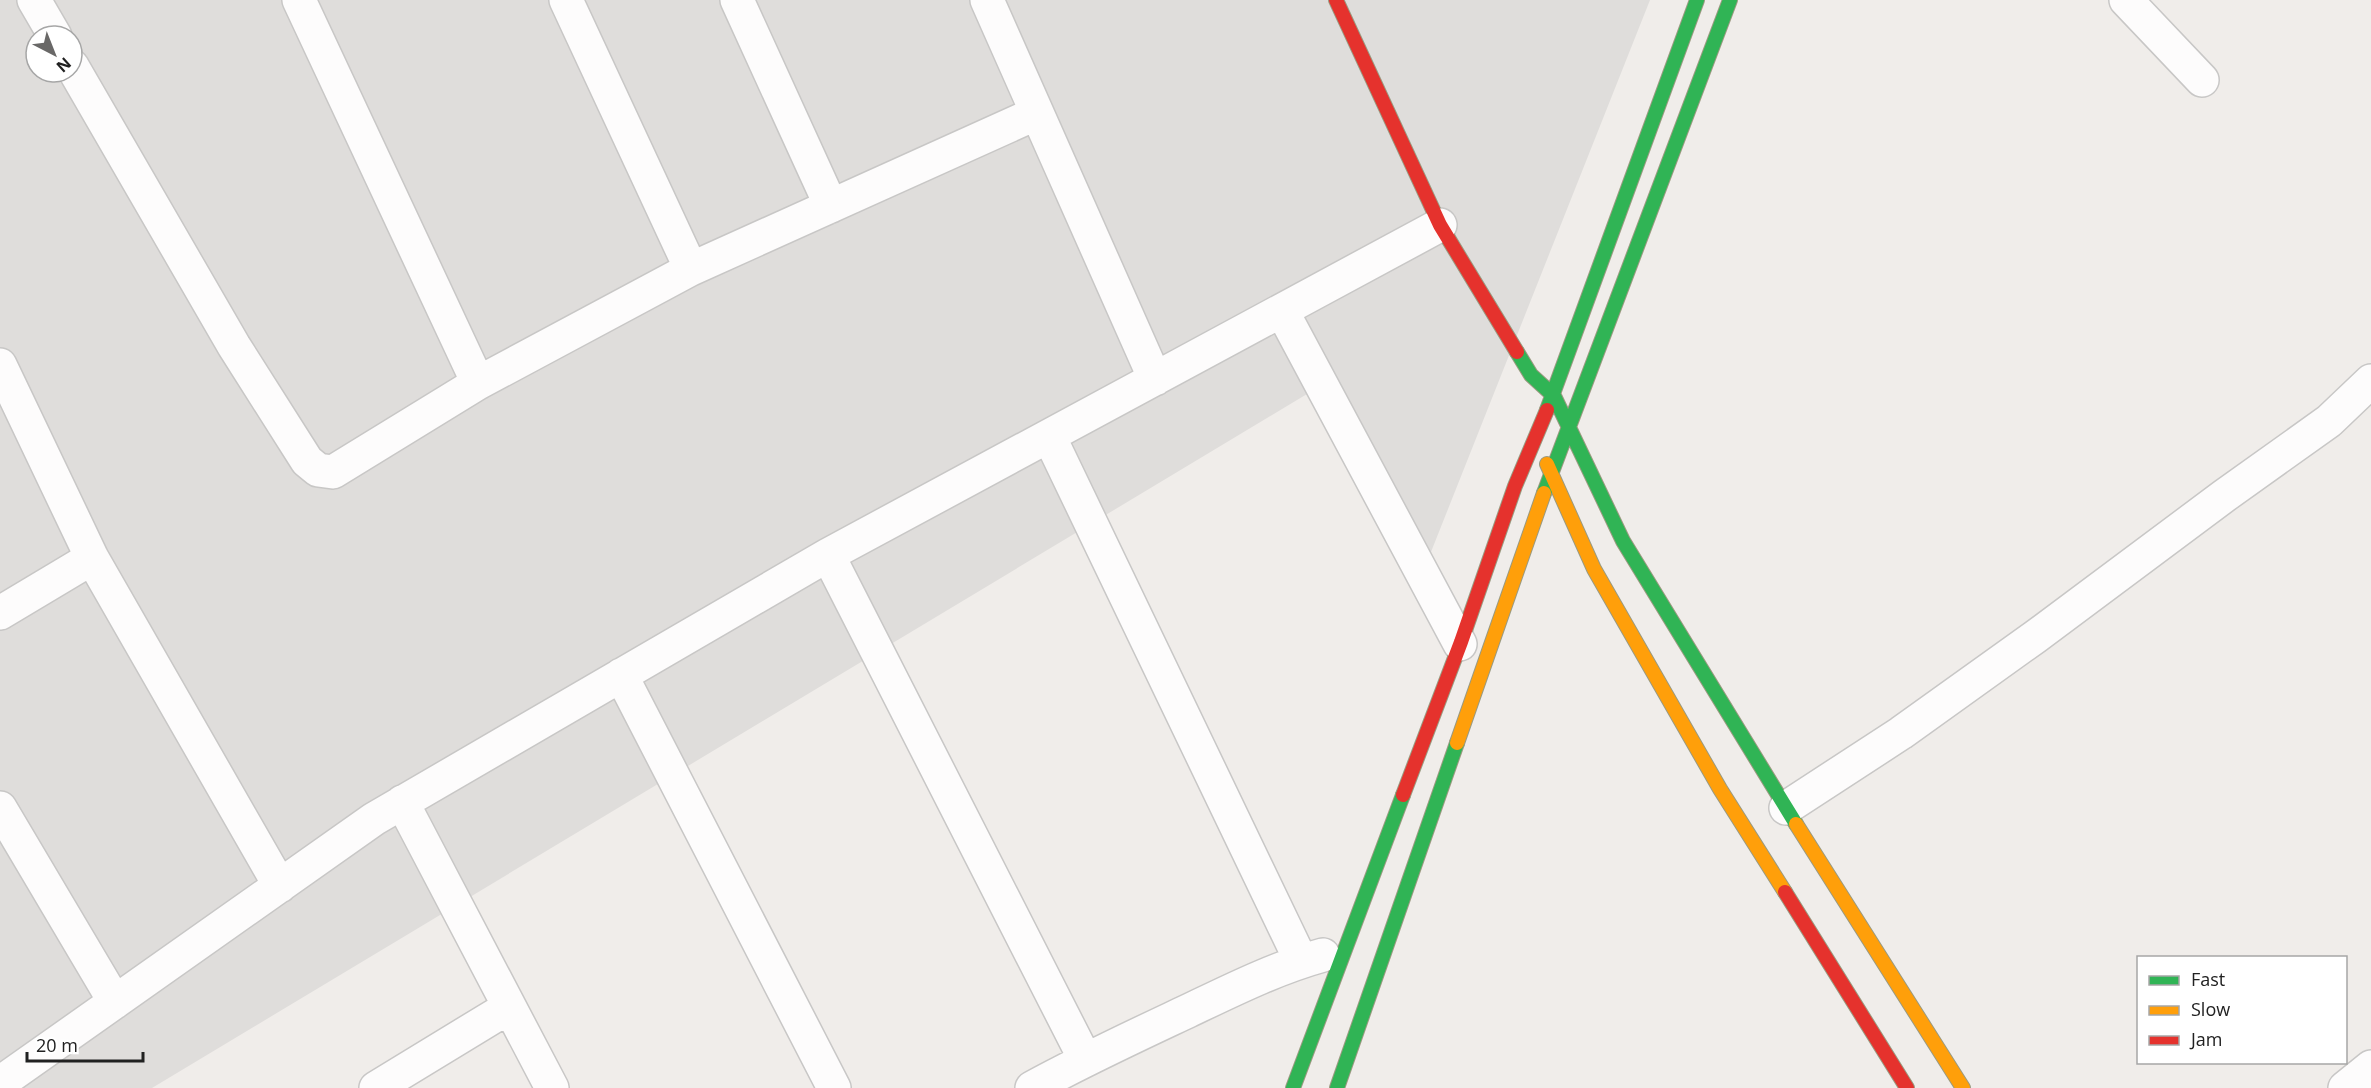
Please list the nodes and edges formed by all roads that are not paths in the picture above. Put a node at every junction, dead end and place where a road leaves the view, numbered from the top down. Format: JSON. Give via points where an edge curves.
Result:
{"nodes":[{"id":1,"x":34,"y":0,"type":"edge"},
{"id":2,"x":299,"y":0,"type":"edge"},
{"id":3,"x":566,"y":0,"type":"edge"},
{"id":4,"x":737,"y":0,"type":"edge"},
{"id":5,"x":987,"y":0,"type":"edge"},
{"id":6,"x":1336,"y":0,"type":"edge"},
{"id":7,"x":1697,"y":0,"type":"edge"},
{"id":8,"x":1730,"y":0,"type":"edge"},
{"id":9,"x":2126,"y":0,"type":"edge"},
{"id":10,"x":48,"y":24,"type":"edge"},
{"id":11,"x":2202,"y":80,"type":"dead end"},
{"id":12,"x":82,"y":84,"type":"edge"},
{"id":13,"x":1037,"y":113,"type":"junction"},
{"id":14,"x":831,"y":206,"type":"junction"},
{"id":15,"x":1440,"y":225,"type":"junction"},
{"id":16,"x":691,"y":269,"type":"junction"},
{"id":17,"x":1282,"y":310,"type":"junction"},
{"id":18,"x":0,"y":365,"type":"edge"},
{"id":19,"x":1531,"y":375,"type":"junction"},
{"id":20,"x":1155,"y":379,"type":"junction"},
{"id":21,"x":2371,"y":381,"type":"edge"},
{"id":22,"x":478,"y":383,"type":"junction"},
{"id":23,"x":1554,"y":396,"type":"junction"},
{"id":24,"x":1569,"y":431,"type":"junction"},
{"id":25,"x":1535,"y":432,"type":"junction"},
{"id":26,"x":1049,"y":436,"type":"junction"},
{"id":27,"x":1551,"y":474,"type":"junction"},
{"id":28,"x":828,"y":555,"type":"junction"},
{"id":29,"x":92,"y":558,"type":"junction"},
{"id":30,"x":0,"y":614,"type":"edge"},
{"id":31,"x":1460,"y":644,"type":"junction"},
{"id":32,"x":621,"y":675,"type":"junction"},
{"id":33,"x":402,"y":802,"type":"junction"},
{"id":34,"x":0,"y":808,"type":"edge"},
{"id":35,"x":1786,"y":808,"type":"junction"},
{"id":36,"x":280,"y":886,"type":"junction"},
{"id":37,"x":1342,"y":950,"type":"junction"},
{"id":38,"x":1301,"y":961,"type":"junction"},
{"id":39,"x":115,"y":1002,"type":"junction"},
{"id":40,"x":509,"y":1007,"type":"junction"},
{"id":41,"x":1085,"y":1059,"type":"junction"},
{"id":42,"x":2371,"y":1067,"type":"edge"},
{"id":43,"x":0,"y":1083,"type":"edge"},
{"id":44,"x":376,"y":1088,"type":"edge"},
{"id":45,"x":552,"y":1088,"type":"edge"},
{"id":46,"x":834,"y":1088,"type":"edge"},
{"id":47,"x":1032,"y":1088,"type":"edge"},
{"id":48,"x":1293,"y":1088,"type":"edge"},
{"id":49,"x":1337,"y":1088,"type":"edge"},
{"id":50,"x":1907,"y":1088,"type":"edge"},
{"id":51,"x":1963,"y":1088,"type":"edge"},
{"id":52,"x":2345,"y":1088,"type":"edge"}],
"edges":[{"from":1,"to":10,"type":"street"},
{"from":2,"to":22,"type":"street"},
{"from":3,"to":16,"type":"street"},
{"from":4,"to":14,"type":"street"},
{"from":5,"to":13,"type":"street"},
{"from":6,"to":15,"type":"street"},
{"from":7,"to":23,"type":"street"},
{"from":8,"to":24,"type":"street"},
{"from":9,"to":11,"type":"street"},
{"from":12,"to":22,"type":"street","via":[[234,346],[307,461],[318,470],[333,472]]},
{"from":13,"to":14,"type":"street"},
{"from":13,"to":20,"type":"street"},
{"from":14,"to":16,"type":"street"},
{"from":15,"to":17,"type":"street"},
{"from":15,"to":19,"type":"street"},
{"from":16,"to":22,"type":"street"},
{"from":17,"to":20,"type":"street"},
{"from":17,"to":31,"type":"street"},
{"from":18,"to":29,"type":"street"},
{"from":19,"to":23,"type":"street"},
{"from":19,"to":25,"type":"street"},
{"from":20,"to":26,"type":"street"},
{"from":21,"to":35,"type":"street","via":[[2329,421],[2036,637],[1901,733]]},
{"from":23,"to":24,"type":"street"},
{"from":23,"to":25,"type":"street"},
{"from":24,"to":27,"type":"street"},
{"from":24,"to":35,"type":"street","via":[[1623,541]]},
{"from":25,"to":27,"type":"street"},
{"from":25,"to":31,"type":"street"},
{"from":26,"to":28,"type":"street"},
{"from":26,"to":38,"type":"street"},
{"from":27,"to":49,"type":"street"},
{"from":27,"to":50,"type":"street","via":[[1594,568],[1720,789]]},
{"from":28,"to":32,"type":"street"},
{"from":28,"to":41,"type":"street"},
{"from":29,"to":30,"type":"street"},
{"from":29,"to":36,"type":"street"},
{"from":31,"to":37,"type":"street"},
{"from":32,"to":33,"type":"street"},
{"from":32,"to":46,"type":"street"},
{"from":33,"to":36,"type":"street"},
{"from":33,"to":40,"type":"street"},
{"from":34,"to":39,"type":"street"},
{"from":35,"to":51,"type":"street"},
{"from":36,"to":39,"type":"street"},
{"from":37,"to":38,"type":"street"},
{"from":37,"to":48,"type":"street"},
{"from":38,"to":41,"type":"street"},
{"from":39,"to":43,"type":"street"},
{"from":40,"to":44,"type":"street"},
{"from":40,"to":45,"type":"street"},
{"from":41,"to":47,"type":"street"},
{"from":42,"to":52,"type":"street"}]}
